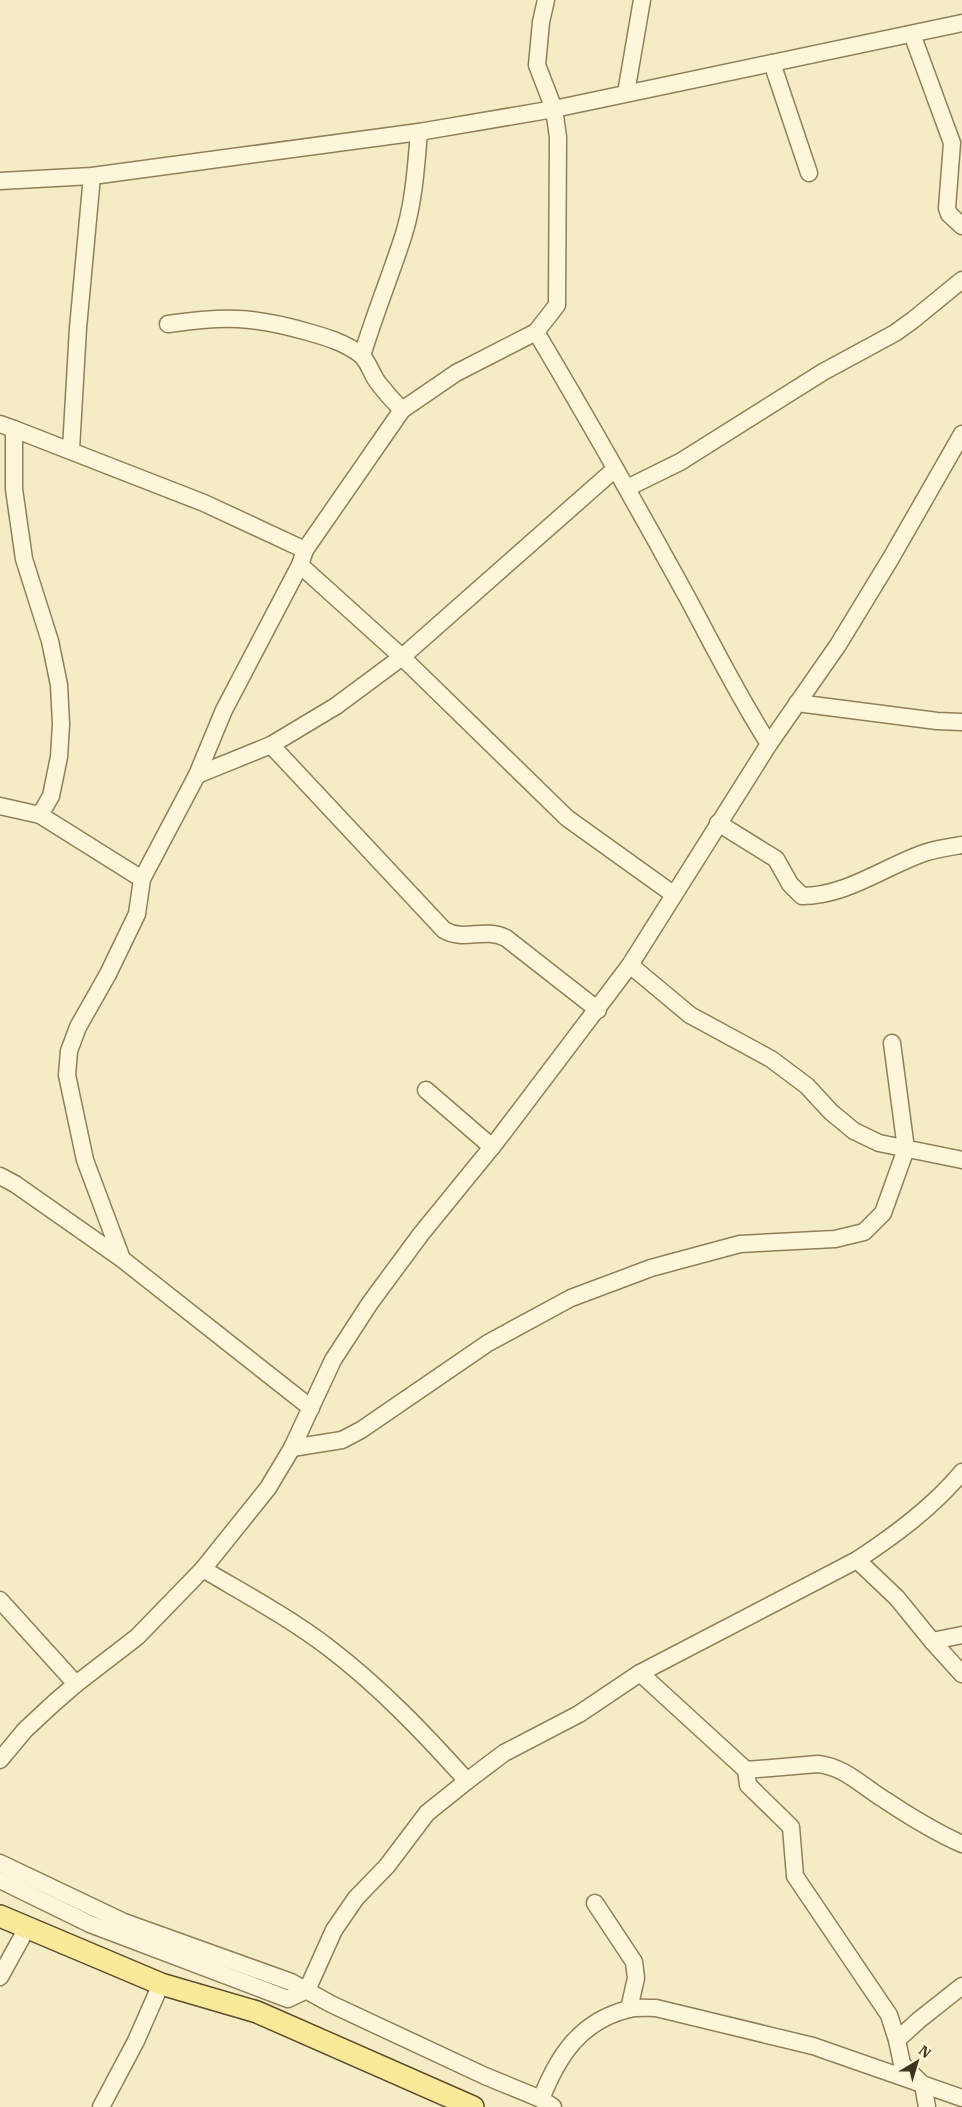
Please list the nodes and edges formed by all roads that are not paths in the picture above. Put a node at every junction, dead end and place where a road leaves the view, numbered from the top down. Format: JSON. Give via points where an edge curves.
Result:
{"nodes":[{"id":1,"x":546,"y":0,"type":"edge"},
{"id":2,"x":642,"y":0,"type":"edge"},
{"id":3,"x":962,"y":23,"type":"edge"},
{"id":4,"x":912,"y":34,"type":"junction"},
{"id":5,"x":772,"y":63,"type":"junction"},
{"id":6,"x":626,"y":93,"type":"junction"},
{"id":7,"x":554,"y":109,"type":"junction"},
{"id":8,"x":418,"y":132,"type":"junction"},
{"id":9,"x":809,"y":173,"type":"dead end"},
{"id":10,"x":92,"y":176,"type":"junction"},
{"id":11,"x":0,"y":181,"type":"edge"},
{"id":12,"x":962,"y":226,"type":"edge"},
{"id":13,"x":962,"y":280,"type":"edge"},
{"id":14,"x":168,"y":324,"type":"dead end"},
{"id":15,"x":536,"y":332,"type":"junction"},
{"id":16,"x":362,"y":356,"type":"junction"},
{"id":17,"x":402,"y":410,"type":"junction"},
{"id":18,"x":7,"y":426,"type":"edge"},
{"id":19,"x":962,"y":434,"type":"edge"},
{"id":20,"x":71,"y":449,"type":"junction"},
{"id":21,"x":615,"y":469,"type":"junction"},
{"id":22,"x":627,"y":488,"type":"junction"},
{"id":23,"x":305,"y":550,"type":"junction"},
{"id":24,"x":300,"y":565,"type":"junction"},
{"id":25,"x":402,"y":657,"type":"junction"},
{"id":26,"x":797,"y":703,"type":"junction"},
{"id":27,"x":962,"y":722,"type":"edge"},
{"id":28,"x":769,"y":744,"type":"junction"},
{"id":29,"x":271,"y":745,"type":"junction"},
{"id":30,"x":197,"y":775,"type":"junction"},
{"id":31,"x":0,"y":806,"type":"edge"},
{"id":32,"x":40,"y":815,"type":"junction"},
{"id":33,"x":718,"y":822,"type":"junction"},
{"id":34,"x":962,"y":845,"type":"edge"},
{"id":35,"x":142,"y":879,"type":"junction"},
{"id":36,"x":674,"y":894,"type":"junction"},
{"id":37,"x":630,"y":965,"type":"junction"},
{"id":38,"x":598,"y":1010,"type":"junction"},
{"id":39,"x":892,"y":1043,"type":"dead end"},
{"id":40,"x":426,"y":1090,"type":"dead end"},
{"id":41,"x":492,"y":1147,"type":"junction"},
{"id":42,"x":906,"y":1149,"type":"junction"},
{"id":43,"x":962,"y":1160,"type":"edge"},
{"id":44,"x":0,"y":1176,"type":"edge"},
{"id":45,"x":122,"y":1259,"type":"junction"},
{"id":46,"x":311,"y":1408,"type":"junction"},
{"id":47,"x":292,"y":1448,"type":"junction"},
{"id":48,"x":962,"y":1472,"type":"edge"},
{"id":49,"x":857,"y":1560,"type":"junction"},
{"id":50,"x":203,"y":1569,"type":"junction"},
{"id":51,"x":0,"y":1600,"type":"edge"},
{"id":52,"x":962,"y":1635,"type":"edge"},
{"id":53,"x":932,"y":1641,"type":"junction"},
{"id":54,"x":640,"y":1673,"type":"junction"},
{"id":55,"x":962,"y":1674,"type":"edge"},
{"id":56,"x":76,"y":1684,"type":"junction"},
{"id":57,"x":0,"y":1760,"type":"edge"},
{"id":58,"x":746,"y":1770,"type":"junction"},
{"id":59,"x":467,"y":1781,"type":"junction"},
{"id":60,"x":962,"y":1844,"type":"edge"},
{"id":61,"x":0,"y":1863,"type":"edge"},
{"id":62,"x":0,"y":1880,"type":"edge"},
{"id":63,"x":595,"y":1903,"type":"dead end"},
{"id":64,"x":0,"y":1916,"type":"edge"},
{"id":65,"x":28,"y":1928,"type":"junction"},
{"id":66,"x":0,"y":1977,"type":"edge"},
{"id":67,"x":161,"y":1984,"type":"junction"},
{"id":68,"x":962,"y":1986,"type":"edge"},
{"id":69,"x":307,"y":1990,"type":"junction"},
{"id":70,"x":629,"y":2009,"type":"junction"},
{"id":71,"x":898,"y":2040,"type":"junction"},
{"id":72,"x":923,"y":2085,"type":"junction"},
{"id":73,"x":962,"y":2098,"type":"edge"},
{"id":74,"x":444,"y":2102,"type":"edge"},
{"id":75,"x":547,"y":2103,"type":"edge"},
{"id":76,"x":101,"y":2107,"type":"edge"},
{"id":77,"x":473,"y":2107,"type":"edge"},
{"id":78,"x":927,"y":2107,"type":"edge"}],
"edges":[{"from":1,"to":7,"type":"street","via":[[537,65]]},
{"from":2,"to":6,"type":"street"},
{"from":3,"to":4,"type":"street"},
{"from":4,"to":5,"type":"street"},
{"from":4,"to":12,"type":"street","via":[[952,143],[947,208]]},
{"from":5,"to":6,"type":"street"},
{"from":5,"to":9,"type":"street"},
{"from":6,"to":7,"type":"street"},
{"from":7,"to":8,"type":"street"},
{"from":7,"to":15,"type":"street","via":[[558,137],[557,305]]},
{"from":8,"to":10,"type":"street"},
{"from":8,"to":16,"type":"street","via":[[415,181],[404,236]]},
{"from":10,"to":11,"type":"street"},
{"from":10,"to":20,"type":"street"},
{"from":13,"to":22,"type":"street","via":[[895,333],[823,372],[680,462]]},
{"from":14,"to":16,"type":"street","via":[[212,318],[275,322],[343,344]]},
{"from":15,"to":17,"type":"street","via":[[456,373]]},
{"from":15,"to":21,"type":"street"},
{"from":16,"to":17,"type":"street","via":[[378,384]]},
{"from":17,"to":23,"type":"street"},
{"from":18,"to":20,"type":"street"},
{"from":18,"to":32,"type":"street","via":[[24,559],[50,641],[59,685],[59,756],[51,796]]},
{"from":19,"to":26,"type":"street","via":[[838,645]]},
{"from":20,"to":23,"type":"street","via":[[204,503]]},
{"from":21,"to":22,"type":"street"},
{"from":21,"to":25,"type":"street"},
{"from":22,"to":28,"type":"street","via":[[743,703]]},
{"from":23,"to":24,"type":"street"},
{"from":24,"to":25,"type":"street"},
{"from":24,"to":30,"type":"street","via":[[224,710]]},
{"from":25,"to":29,"type":"street","via":[[336,706]]},
{"from":25,"to":36,"type":"street","via":[[567,818]]},
{"from":26,"to":27,"type":"street"},
{"from":26,"to":28,"type":"street"},
{"from":28,"to":33,"type":"street"},
{"from":29,"to":30,"type":"street"},
{"from":29,"to":38,"type":"street","via":[[444,930],[452,935],[486,932],[506,938]]},
{"from":30,"to":35,"type":"street"},
{"from":31,"to":32,"type":"street"},
{"from":32,"to":35,"type":"street"},
{"from":33,"to":34,"type":"street","via":[[776,859],[790,884],[802,896],[817,896],[867,879],[925,853]]},
{"from":33,"to":36,"type":"street"},
{"from":35,"to":45,"type":"street","via":[[137,914],[78,1027],[69,1051],[67,1075],[85,1160]]},
{"from":36,"to":37,"type":"street"},
{"from":37,"to":38,"type":"street"},
{"from":37,"to":42,"type":"street","via":[[690,1014],[771,1059],[807,1086],[854,1131],[879,1143]]},
{"from":38,"to":41,"type":"street"},
{"from":39,"to":42,"type":"street"},
{"from":40,"to":41,"type":"street"},
{"from":41,"to":46,"type":"street","via":[[370,1303],[333,1360]]},
{"from":42,"to":43,"type":"street"},
{"from":42,"to":47,"type":"street","via":[[883,1213],[864,1232],[835,1239],[740,1244],[652,1268],[571,1298],[488,1343],[361,1430],[342,1440]]},
{"from":44,"to":45,"type":"street"},
{"from":45,"to":46,"type":"street"},
{"from":46,"to":47,"type":"street"},
{"from":47,"to":50,"type":"street","via":[[268,1488]]},
{"from":48,"to":49,"type":"street","via":[[935,1500],[886,1541]]},
{"from":49,"to":53,"type":"street","via":[[897,1598]]},
{"from":49,"to":54,"type":"street"},
{"from":50,"to":56,"type":"street","via":[[137,1637]]},
{"from":50,"to":59,"type":"street","via":[[328,1648],[386,1696]]},
{"from":51,"to":56,"type":"street"},
{"from":52,"to":53,"type":"street"},
{"from":53,"to":55,"type":"street"},
{"from":54,"to":58,"type":"street"},
{"from":54,"to":59,"type":"street","via":[[579,1714],[504,1754]]},
{"from":56,"to":57,"type":"street","via":[[25,1730]]},
{"from":58,"to":60,"type":"street","via":[[818,1764],[829,1766],[850,1775],[884,1800]]},
{"from":58,"to":71,"type":"street","via":[[748,1785],[791,1828],[796,1876],[889,2015]]},
{"from":59,"to":69,"type":"street","via":[[426,1813],[387,1866],[356,1898],[334,1930]]},
{"from":61,"to":69,"type":"street","via":[[124,1922],[253,1967]]},
{"from":62,"to":69,"type":"street","via":[[90,1924],[288,1999]]},
{"from":63,"to":70,"type":"street","via":[[634,1962],[636,1978]]},
{"from":64,"to":65,"type":"main road"},
{"from":65,"to":66,"type":"street"},
{"from":65,"to":67,"type":"main road"},
{"from":67,"to":74,"type":"main road","via":[[257,2012]]},
{"from":67,"to":76,"type":"street","via":[[126,2062]]},
{"from":68,"to":71,"type":"street"},
{"from":69,"to":75,"type":"street"},
{"from":70,"to":72,"type":"street","via":[[656,2008],[812,2046]]},
{"from":70,"to":75,"type":"street","via":[[600,2020],[576,2038],[559,2059]]},
{"from":71,"to":72,"type":"street","via":[[902,2064]]},
{"from":72,"to":73,"type":"street"},
{"from":72,"to":78,"type":"street"},
{"from":74,"to":77,"type":"main road"}]}
